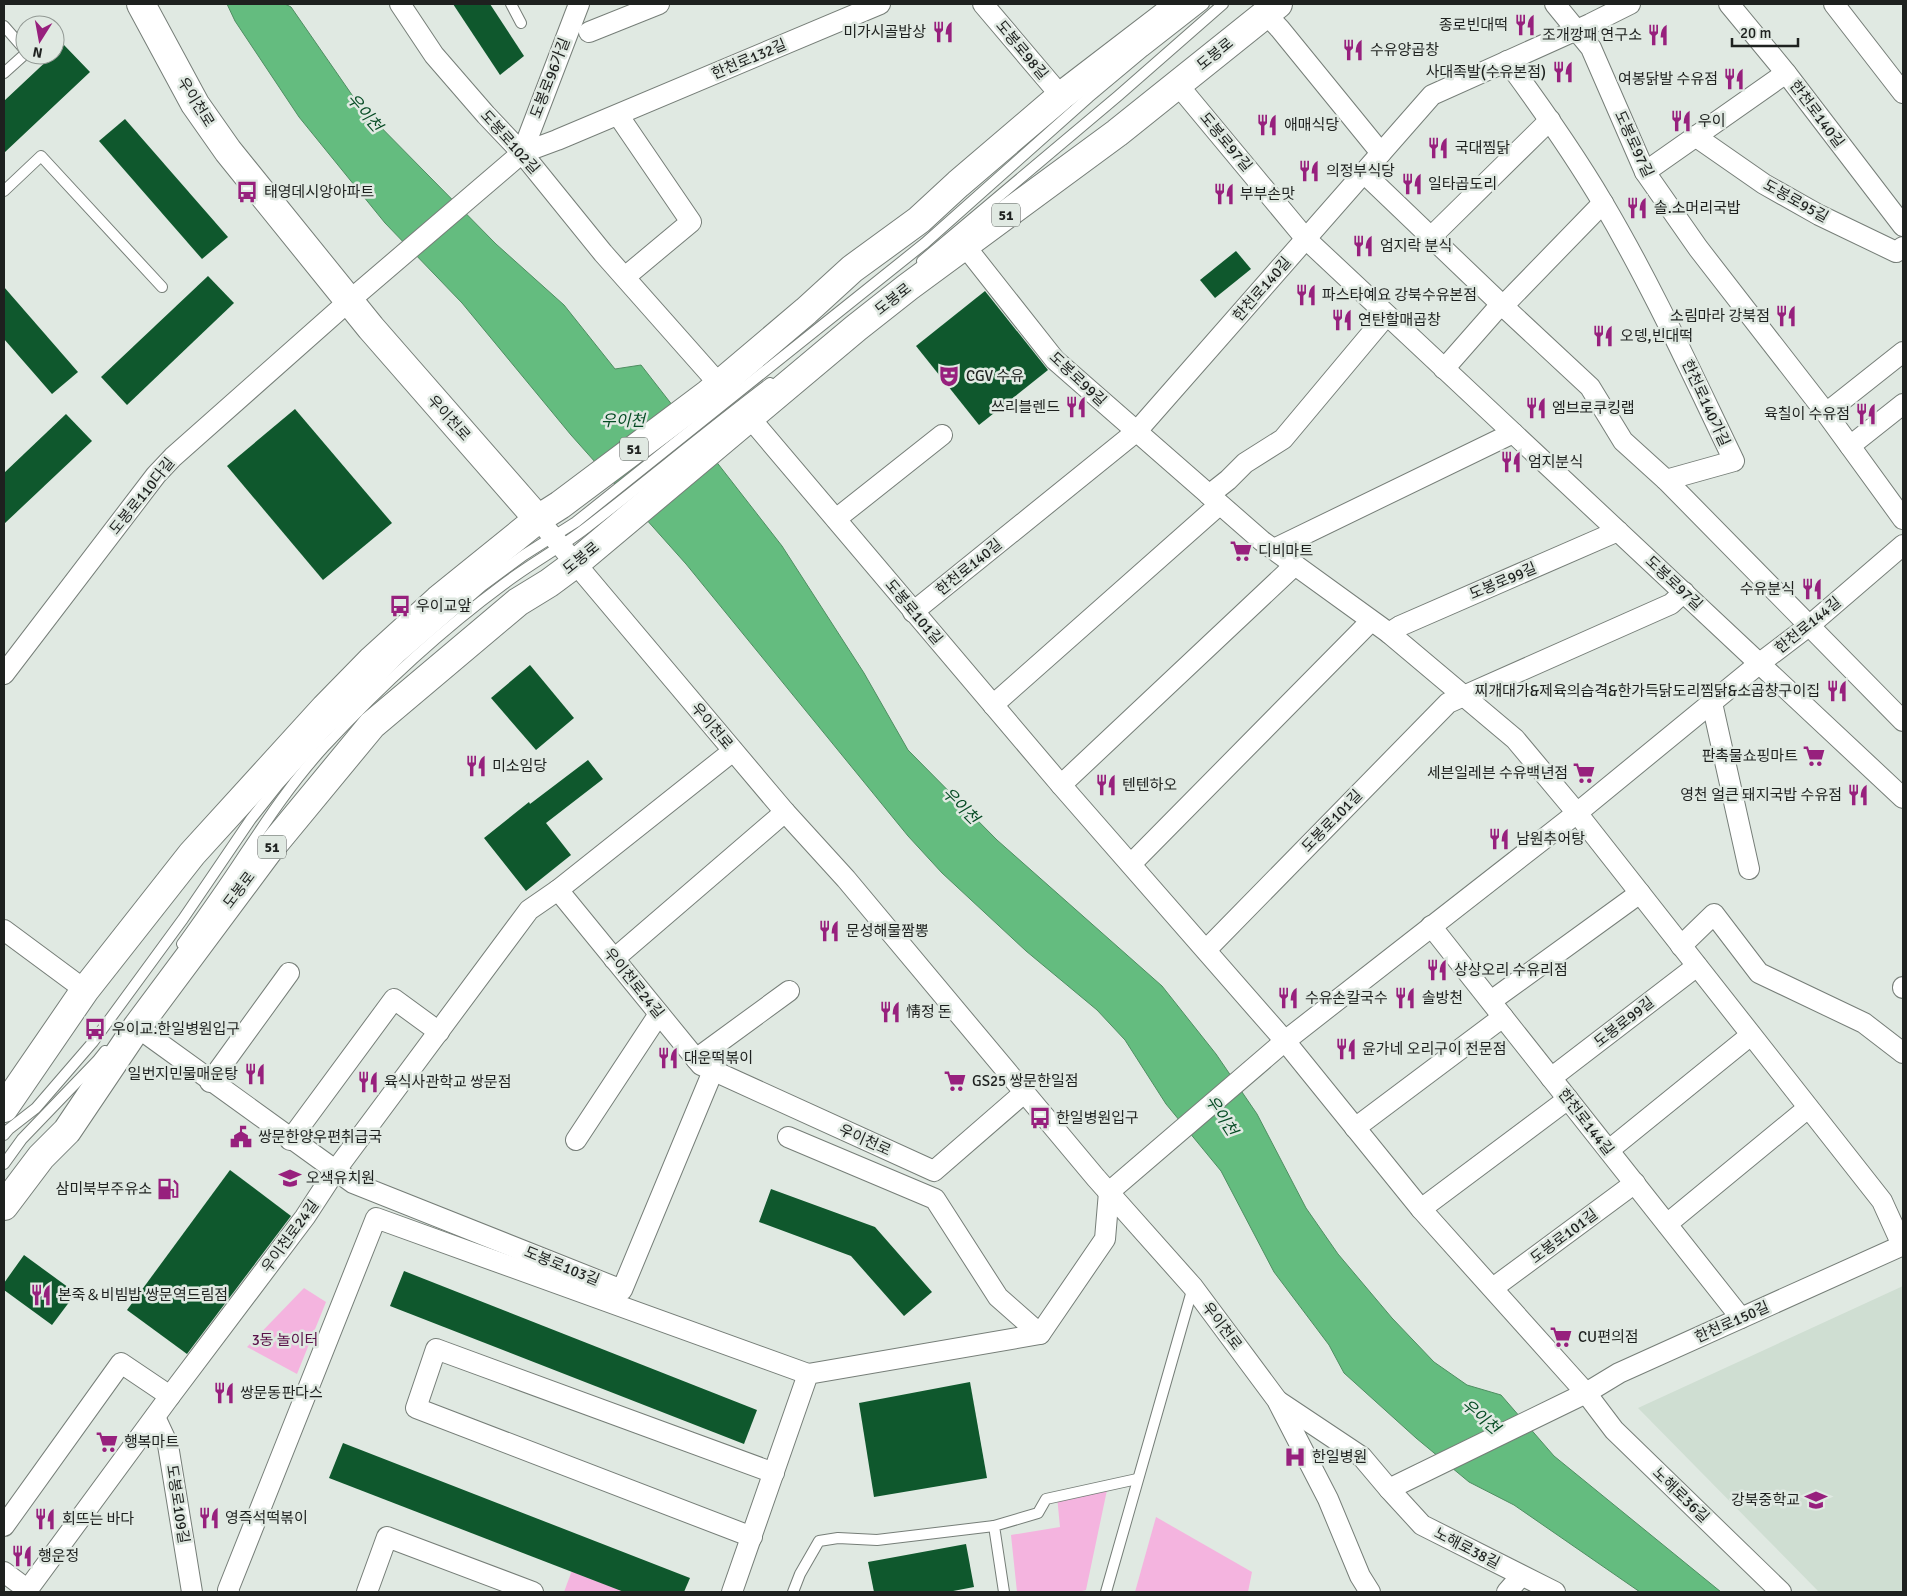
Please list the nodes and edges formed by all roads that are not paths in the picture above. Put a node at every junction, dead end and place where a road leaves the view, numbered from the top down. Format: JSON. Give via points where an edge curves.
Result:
{"nodes":[{"id":1,"x":141,"y":4,"type":"edge"},
{"id":2,"x":400,"y":4,"type":"edge"},
{"id":3,"x":512,"y":4,"type":"edge"},
{"id":4,"x":580,"y":4,"type":"edge"},
{"id":5,"x":659,"y":4,"type":"edge"},
{"id":6,"x":880,"y":4,"type":"edge"},
{"id":7,"x":983,"y":4,"type":"edge"},
{"id":8,"x":1181,"y":4,"type":"edge"},
{"id":9,"x":1204,"y":4,"type":"edge"},
{"id":10,"x":1222,"y":4,"type":"edge"},
{"id":11,"x":1555,"y":4,"type":"edge"},
{"id":12,"x":1630,"y":4,"type":"edge"},
{"id":13,"x":1729,"y":4,"type":"edge"},
{"id":14,"x":1834,"y":4,"type":"edge"},
{"id":15,"x":1272,"y":9,"type":"edge"},
{"id":16,"x":521,"y":23,"type":"dead end"},
{"id":17,"x":4,"y":26,"type":"edge"},
{"id":18,"x":1576,"y":30,"type":"junction"},
{"id":19,"x":589,"y":32,"type":"dead end"},
{"id":20,"x":1508,"y":61,"type":"junction"},
{"id":21,"x":4,"y":73,"type":"edge"},
{"id":22,"x":1786,"y":73,"type":"junction"},
{"id":23,"x":1178,"y":85,"type":"junction"},
{"id":24,"x":1903,"y":93,"type":"edge"},
{"id":25,"x":1062,"y":96,"type":"junction"},
{"id":26,"x":618,"y":115,"type":"junction"},
{"id":27,"x":1550,"y":120,"type":"junction"},
{"id":28,"x":1695,"y":136,"type":"junction"},
{"id":29,"x":1381,"y":153,"type":"junction"},
{"id":30,"x":517,"y":157,"type":"junction"},
{"id":31,"x":1645,"y":172,"type":"junction"},
{"id":32,"x":1364,"y":173,"type":"junction"},
{"id":33,"x":4,"y":191,"type":"edge"},
{"id":34,"x":1603,"y":203,"type":"junction"},
{"id":35,"x":1903,"y":226,"type":"edge"},
{"id":36,"x":1431,"y":237,"type":"junction"},
{"id":37,"x":1306,"y":239,"type":"junction"},
{"id":38,"x":965,"y":246,"type":"junction"},
{"id":39,"x":1903,"y":247,"type":"edge"},
{"id":40,"x":915,"y":266,"type":"dead end"},
{"id":41,"x":625,"y":277,"type":"junction"},
{"id":42,"x":894,"y":285,"type":"dead end"},
{"id":43,"x":162,"y":287,"type":"dead end"},
{"id":44,"x":348,"y":301,"type":"junction"},
{"id":45,"x":1503,"y":306,"type":"junction"},
{"id":46,"x":1386,"y":316,"type":"junction"},
{"id":47,"x":1903,"y":352,"type":"edge"},
{"id":48,"x":809,"y":354,"type":"dead end"},
{"id":49,"x":1444,"y":369,"type":"junction"},
{"id":50,"x":779,"y":376,"type":"dead end"},
{"id":51,"x":715,"y":395,"type":"junction"},
{"id":52,"x":1903,"y":404,"type":"edge"},
{"id":53,"x":1826,"y":413,"type":"junction"},
{"id":54,"x":738,"y":420,"type":"junction"},
{"id":55,"x":1137,"y":431,"type":"junction"},
{"id":56,"x":1513,"y":433,"type":"junction"},
{"id":57,"x":942,"y":435,"type":"dead end"},
{"id":58,"x":1850,"y":446,"type":"junction"},
{"id":59,"x":1666,"y":480,"type":"junction"},
{"id":60,"x":1214,"y":500,"type":"junction"},
{"id":61,"x":836,"y":519,"type":"junction"},
{"id":62,"x":1903,"y":519,"type":"edge"},
{"id":63,"x":1618,"y":531,"type":"junction"},
{"id":64,"x":557,"y":541,"type":"junction"},
{"id":65,"x":1903,"y":545,"type":"edge"},
{"id":66,"x":1274,"y":550,"type":"junction"},
{"id":67,"x":1295,"y":565,"type":"junction"},
{"id":68,"x":1684,"y":592,"type":"junction"},
{"id":69,"x":914,"y":612,"type":"junction"},
{"id":70,"x":1371,"y":621,"type":"junction"},
{"id":71,"x":1810,"y":625,"type":"junction"},
{"id":72,"x":1389,"y":633,"type":"junction"},
{"id":73,"x":1760,"y":663,"type":"junction"},
{"id":74,"x":4,"y":674,"type":"edge"},
{"id":75,"x":1463,"y":696,"type":"junction"},
{"id":76,"x":1712,"y":703,"type":"junction"},
{"id":77,"x":992,"y":704,"type":"junction"},
{"id":78,"x":1903,"y":721,"type":"edge"},
{"id":79,"x":733,"y":751,"type":"junction"},
{"id":80,"x":1061,"y":785,"type":"junction"},
{"id":81,"x":1903,"y":798,"type":"edge"},
{"id":82,"x":785,"y":812,"type":"junction"},
{"id":83,"x":1577,"y":813,"type":"junction"},
{"id":84,"x":1131,"y":864,"type":"junction"},
{"id":85,"x":1750,"y":869,"type":"dead end"},
{"id":86,"x":558,"y":890,"type":"junction"},
{"id":87,"x":1640,"y":893,"type":"junction"},
{"id":88,"x":1431,"y":926,"type":"junction"},
{"id":89,"x":4,"y":930,"type":"edge"},
{"id":90,"x":1681,"y":946,"type":"junction"},
{"id":91,"x":1206,"y":950,"type":"junction"},
{"id":92,"x":176,"y":953,"type":"dead end"},
{"id":93,"x":614,"y":959,"type":"junction"},
{"id":94,"x":1696,"y":966,"type":"junction"},
{"id":95,"x":289,"y":972,"type":"dead end"},
{"id":96,"x":85,"y":990,"type":"junction"},
{"id":97,"x":788,"y":991,"type":"dead end"},
{"id":98,"x":1491,"y":1001,"type":"junction"},
{"id":99,"x":659,"y":1014,"type":"junction"},
{"id":100,"x":1503,"y":1017,"type":"junction"},
{"id":101,"x":137,"y":1028,"type":"junction"},
{"id":102,"x":439,"y":1032,"type":"junction"},
{"id":103,"x":1751,"y":1035,"type":"junction"},
{"id":104,"x":113,"y":1039,"type":"dead end"},
{"id":105,"x":1285,"y":1041,"type":"junction"},
{"id":106,"x":1903,"y":1053,"type":"edge"},
{"id":107,"x":696,"y":1059,"type":"junction"},
{"id":108,"x":713,"y":1072,"type":"junction"},
{"id":109,"x":1551,"y":1078,"type":"junction"},
{"id":110,"x":210,"y":1082,"type":"junction"},
{"id":111,"x":1024,"y":1092,"type":"junction"},
{"id":112,"x":1568,"y":1099,"type":"junction"},
{"id":113,"x":4,"y":1108,"type":"edge"},
{"id":114,"x":1808,"y":1108,"type":"junction"},
{"id":115,"x":1355,"y":1128,"type":"junction"},
{"id":116,"x":4,"y":1136,"type":"edge"},
{"id":117,"x":788,"y":1138,"type":"dead end"},
{"id":118,"x":290,"y":1140,"type":"junction"},
{"id":119,"x":576,"y":1140,"type":"dead end"},
{"id":120,"x":1609,"y":1150,"type":"junction"},
{"id":121,"x":4,"y":1164,"type":"edge"},
{"id":122,"x":335,"y":1171,"type":"junction"},
{"id":123,"x":1635,"y":1183,"type":"junction"},
{"id":124,"x":1109,"y":1192,"type":"junction"},
{"id":125,"x":4,"y":1206,"type":"edge"},
{"id":126,"x":1421,"y":1209,"type":"junction"},
{"id":127,"x":1667,"y":1224,"type":"junction"},
{"id":128,"x":1903,"y":1245,"type":"edge"},
{"id":129,"x":1192,"y":1287,"type":"junction"},
{"id":130,"x":1493,"y":1288,"type":"junction"},
{"id":131,"x":1741,"y":1318,"type":"junction"},
{"id":132,"x":1040,"y":1334,"type":"junction"},
{"id":133,"x":808,"y":1374,"type":"junction"},
{"id":134,"x":1586,"y":1393,"type":"junction"},
{"id":135,"x":170,"y":1396,"type":"junction"},
{"id":136,"x":1277,"y":1400,"type":"junction"},
{"id":137,"x":155,"y":1417,"type":"junction"},
{"id":138,"x":774,"y":1473,"type":"junction"},
{"id":139,"x":1137,"y":1479,"type":"junction"},
{"id":140,"x":1392,"y":1488,"type":"junction"},
{"id":141,"x":4,"y":1526,"type":"edge"},
{"id":142,"x":994,"y":1526,"type":"junction"},
{"id":143,"x":752,"y":1537,"type":"junction"},
{"id":144,"x":4,"y":1572,"type":"edge"},
{"id":145,"x":1521,"y":1576,"type":"junction"},
{"id":146,"x":27,"y":1591,"type":"edge"},
{"id":147,"x":192,"y":1592,"type":"edge"},
{"id":148,"x":229,"y":1592,"type":"edge"},
{"id":149,"x":367,"y":1592,"type":"edge"},
{"id":150,"x":533,"y":1592,"type":"edge"},
{"id":151,"x":732,"y":1592,"type":"edge"},
{"id":152,"x":792,"y":1592,"type":"edge"},
{"id":153,"x":1004,"y":1592,"type":"edge"},
{"id":154,"x":1106,"y":1592,"type":"edge"},
{"id":155,"x":1370,"y":1592,"type":"edge"},
{"id":156,"x":1507,"y":1592,"type":"edge"},
{"id":157,"x":1555,"y":1592,"type":"edge"},
{"id":158,"x":1781,"y":1592,"type":"edge"}],
"edges":[{"from":1,"to":44,"type":"main road","name":"우이천로","via":[[196,104],[228,151]]},
{"from":2,"to":30,"type":"street","name":"도봉로102길","via":[[434,55]]},
{"from":3,"to":16,"type":"lane"},
{"from":4,"to":30,"type":"street","name":"도봉로96가길"},
{"from":5,"to":19,"type":"street"},
{"from":6,"to":26,"type":"street","name":"한천로132길"},
{"from":7,"to":25,"type":"street","name":"도봉로98길"},
{"from":8,"to":25,"type":"main road","number":"51"},
{"from":9,"to":51,"type":"lane","via":[[1089,97],[925,243]]},
{"from":10,"to":40,"type":"lane"},
{"from":11,"to":18,"type":"street","name":"도봉로97길"},
{"from":12,"to":18,"type":"street","name":"한천로140길"},
{"from":13,"to":22,"type":"street","name":"한천로140길"},
{"from":14,"to":24,"type":"street"},
{"from":15,"to":23,"type":"main road","name":"도봉로","number":"51"},
{"from":15,"to":29,"type":"street","name":"도봉로"},
{"from":17,"to":21,"type":"lane","via":[[25,50],[24,55]]},
{"from":18,"to":20,"type":"street","name":"한천로140길"},
{"from":18,"to":31,"type":"street","name":"도봉로97길","via":[[1591,48]]},
{"from":20,"to":27,"type":"street","name":"한천로140가길"},
{"from":20,"to":29,"type":"street","name":"한천로140길","via":[[1432,94]]},
{"from":22,"to":28,"type":"street"},
{"from":22,"to":35,"type":"street","name":"한천로140길"},
{"from":23,"to":37,"type":"street","name":"도봉로97길"},
{"from":23,"to":38,"type":"main road","name":"도봉로","number":"51"},
{"from":25,"to":51,"type":"main road","number":"51","via":[[919,220],[852,269]]},
{"from":26,"to":30,"type":"street","name":"한천로132길"},
{"from":26,"to":41,"type":"street","via":[[691,222]]},
{"from":27,"to":34,"type":"street","name":"한천로140가길"},
{"from":27,"to":36,"type":"street"},
{"from":28,"to":31,"type":"street"},
{"from":28,"to":39,"type":"street","name":"도봉로95길","via":[[1764,184],[1819,214],[1896,252]]},
{"from":29,"to":32,"type":"street","name":"한천로140길"},
{"from":30,"to":41,"type":"street","name":"도봉로102길"},
{"from":30,"to":44,"type":"street","name":"도봉로110다길"},
{"from":31,"to":53,"type":"street","name":"도봉로97길","via":[[1698,248]]},
{"from":32,"to":36,"type":"street"},
{"from":32,"to":37,"type":"street","name":"한천로140길"},
{"from":33,"to":43,"type":"lane","via":[[41,156]]},
{"from":34,"to":45,"type":"street"},
{"from":34,"to":59,"type":"street","name":"한천로140가길","via":[[1674,336],[1734,461]]},
{"from":36,"to":45,"type":"street"},
{"from":37,"to":46,"type":"street","name":"도봉로97길"},
{"from":37,"to":55,"type":"street","name":"한천로140길"},
{"from":38,"to":54,"type":"main road","name":"도봉로","number":"51"},
{"from":38,"to":55,"type":"street","name":"도봉로99길","via":[[1055,360]]},
{"from":41,"to":51,"type":"street","name":"도봉로102길"},
{"from":42,"to":48,"type":"lane"},
{"from":44,"to":64,"type":"main road","name":"우이천로"},
{"from":44,"to":74,"type":"street","name":"도봉로110다길","via":[[156,475]]},
{"from":45,"to":49,"type":"street"},
{"from":45,"to":59,"type":"street","via":[[1590,387],[1623,441]]},
{"from":46,"to":49,"type":"street","name":"도봉로97길"},
{"from":46,"to":60,"type":"street","via":[[1283,439],[1245,463]]},
{"from":47,"to":53,"type":"street"},
{"from":49,"to":56,"type":"street","name":"도봉로97길"},
{"from":50,"to":54,"type":"lane"},
{"from":51,"to":64,"type":"main road","name":"도봉로","number":"51","via":[[568,513]]},
{"from":52,"to":58,"type":"street"},
{"from":53,"to":58,"type":"street","name":"도봉로97길"},
{"from":54,"to":61,"type":"street","name":"도봉로101길"},
{"from":54,"to":64,"type":"main road","name":"도봉로","number":"51","via":[[591,537]]},
{"from":55,"to":60,"type":"street","name":"도봉로99길"},
{"from":55,"to":69,"type":"street","name":"한천로140길"},
{"from":56,"to":63,"type":"street","name":"도봉로97길"},
{"from":56,"to":66,"type":"street"},
{"from":57,"to":61,"type":"street"},
{"from":58,"to":62,"type":"street","name":"도봉로97길"},
{"from":59,"to":71,"type":"street"},
{"from":60,"to":66,"type":"street","name":"도봉로99길"},
{"from":60,"to":77,"type":"street"},
{"from":61,"to":69,"type":"street","name":"도봉로101길"},
{"from":63,"to":68,"type":"street","name":"도봉로97길"},
{"from":63,"to":72,"type":"street","name":"도봉로99길"},
{"from":64,"to":79,"type":"street","name":"우이천로"},
{"from":64,"to":92,"type":"lane","via":[[445,630],[324,747],[264,822]]},
{"from":64,"to":96,"type":"main road","name":"도봉로","number":"51","via":[[438,600],[350,682],[192,854]]},
{"from":64,"to":101,"type":"main road","name":"도봉로","number":"51","via":[[518,602],[372,725],[268,851]]},
{"from":64,"to":116,"type":"lane","via":[[496,574],[386,671],[320,737],[251,819],[93,1042],[36,1108]]},
{"from":65,"to":71,"type":"street","name":"한천로144길"},
{"from":66,"to":67,"type":"street","name":"도봉로99길"},
{"from":67,"to":70,"type":"street","name":"도봉로99길"},
{"from":67,"to":80,"type":"street"},
{"from":68,"to":73,"type":"street","name":"도봉로97길"},
{"from":68,"to":75,"type":"street","via":[[1671,604]]},
{"from":69,"to":77,"type":"street","name":"도봉로101길"},
{"from":70,"to":72,"type":"street","name":"도봉로99길"},
{"from":70,"to":84,"type":"street"},
{"from":71,"to":73,"type":"street","name":"한천로144길"},
{"from":71,"to":78,"type":"street"},
{"from":72,"to":75,"type":"street","name":"도봉로99길"},
{"from":73,"to":76,"type":"street","name":"한천로144길"},
{"from":73,"to":81,"type":"street","name":"도봉로97길"},
{"from":75,"to":83,"type":"street","name":"도봉로99길","via":[[1515,738]]},
{"from":75,"to":91,"type":"street","name":"도봉로101길","via":[[1448,703]]},
{"from":76,"to":83,"type":"street","name":"한천로144길"},
{"from":76,"to":85,"type":"street"},
{"from":77,"to":80,"type":"street","name":"도봉로101길"},
{"from":79,"to":82,"type":"street","name":"우이천로"},
{"from":79,"to":86,"type":"street","name":"우이천로24길"},
{"from":80,"to":84,"type":"street","name":"도봉로101길"},
{"from":82,"to":93,"type":"street"},
{"from":82,"to":111,"type":"street","name":"우이천로","via":[[846,879]]},
{"from":83,"to":87,"type":"street","name":"도봉로99길"},
{"from":83,"to":88,"type":"street","name":"한천로144길"},
{"from":84,"to":91,"type":"street","name":"도봉로101길"},
{"from":86,"to":93,"type":"street","name":"우이천로24길"},
{"from":86,"to":102,"type":"street","name":"우이천로24길","via":[[530,910]]},
{"from":87,"to":90,"type":"street","name":"도봉로99길"},
{"from":87,"to":98,"type":"street"},
{"from":88,"to":98,"type":"street","name":"한천로144길"},
{"from":88,"to":105,"type":"street","name":"한천로144길"},
{"from":89,"to":96,"type":"street"},
{"from":90,"to":94,"type":"street","name":"도봉로99길"},
{"from":90,"to":106,"type":"street","via":[[1714,914],[1759,972],[1864,1024]]},
{"from":91,"to":105,"type":"street","name":"도봉로101길"},
{"from":93,"to":99,"type":"street","name":"우이천로24길"},
{"from":94,"to":103,"type":"street","name":"도봉로99길"},
{"from":94,"to":109,"type":"street","name":"도봉로99길"},
{"from":95,"to":110,"type":"street"},
{"from":96,"to":113,"type":"main road","name":"도봉로","number":"51"},
{"from":97,"to":107,"type":"street"},
{"from":98,"to":100,"type":"street","name":"한천로144길"},
{"from":99,"to":107,"type":"street","name":"우이천로24길"},
{"from":99,"to":119,"type":"street"},
{"from":100,"to":109,"type":"street","name":"한천로144길"},
{"from":100,"to":115,"type":"street"},
{"from":101,"to":110,"type":"street","name":"도봉로103길"},
{"from":101,"to":125,"type":"main road","name":"도봉로","number":"51","via":[[67,1131],[41,1157]]},
{"from":102,"to":118,"type":"street","via":[[394,999]]},
{"from":102,"to":122,"type":"street","name":"우이천로24길"},
{"from":103,"to":114,"type":"street","name":"도봉로99길"},
{"from":103,"to":120,"type":"street"},
{"from":104,"to":121,"type":"lane","via":[[97,1062],[34,1127]]},
{"from":105,"to":115,"type":"street","name":"도봉로101길"},
{"from":105,"to":124,"type":"street","name":"한천로144길"},
{"from":107,"to":108,"type":"street","name":"우이천로24길"},
{"from":108,"to":111,"type":"street","name":"우이천로","via":[[934,1171]]},
{"from":108,"to":122,"type":"street","name":"도봉로103길","via":[[622,1290],[353,1183]]},
{"from":109,"to":112,"type":"street","name":"한천로144길"},
{"from":110,"to":118,"type":"street","name":"도봉로103길"},
{"from":111,"to":124,"type":"street","name":"우이천로"},
{"from":112,"to":120,"type":"street","name":"한천로144길"},
{"from":112,"to":126,"type":"street"},
{"from":114,"to":127,"type":"street"},
{"from":114,"to":128,"type":"street","name":"도봉로99길","via":[[1882,1201]]},
{"from":115,"to":126,"type":"street","name":"도봉로101길"},
{"from":117,"to":132,"type":"street","via":[[935,1199],[998,1297]]},
{"from":118,"to":122,"type":"street","name":"도봉로103길"},
{"from":120,"to":123,"type":"street","name":"한천로144길"},
{"from":122,"to":135,"type":"street","name":"우이천로24길","via":[[305,1217]]},
{"from":123,"to":127,"type":"street","name":"한천로144길"},
{"from":123,"to":130,"type":"street","name":"도봉로101길"},
{"from":124,"to":129,"type":"street","name":"우이천로"},
{"from":124,"to":132,"type":"street","via":[[1105,1239]]},
{"from":126,"to":130,"type":"street","name":"도봉로101길"},
{"from":127,"to":131,"type":"street","name":"한천로144길"},
{"from":128,"to":131,"type":"street","name":"한천로150길"},
{"from":129,"to":136,"type":"street","name":"우이천로"},
{"from":129,"to":139,"type":"lane"},
{"from":130,"to":134,"type":"street","name":"도봉로101길"},
{"from":131,"to":134,"type":"street","name":"한천로150길","via":[[1619,1373]]},
{"from":132,"to":133,"type":"street"},
{"from":133,"to":138,"type":"street"},
{"from":133,"to":148,"type":"street","via":[[376,1218]]},
{"from":134,"to":140,"type":"street","name":"한천로150길"},
{"from":134,"to":158,"type":"street","name":"노해로36길","via":[[1614,1430]]},
{"from":135,"to":137,"type":"street","name":"우이천로24길"},
{"from":135,"to":141,"type":"street","via":[[121,1363]]},
{"from":136,"to":140,"type":"street","via":[[1362,1457]]},
{"from":136,"to":155,"type":"street","name":"우이천로","via":[[1328,1499],[1360,1576]]},
{"from":137,"to":146,"type":"street","name":"우이천로24길"},
{"from":137,"to":147,"type":"street","name":"도봉로109길","via":[[168,1444]]},
{"from":138,"to":143,"type":"street"},
{"from":138,"to":143,"type":"street","via":[[436,1348],[416,1408]]},
{"from":139,"to":142,"type":"lane","via":[[1046,1499],[1038,1513]]},
{"from":139,"to":154,"type":"lane"},
{"from":140,"to":145,"type":"street","name":"노해로38길","via":[[1422,1525]]},
{"from":142,"to":152,"type":"lane","via":[[877,1540],[838,1538],[820,1541]]},
{"from":142,"to":153,"type":"lane"},
{"from":143,"to":151,"type":"street"},
{"from":144,"to":146,"type":"street","name":"우이천로24길"},
{"from":145,"to":156,"type":"street"},
{"from":145,"to":157,"type":"street","name":"노해로38길"},
{"from":149,"to":150,"type":"street","via":[[386,1537]]}]}
